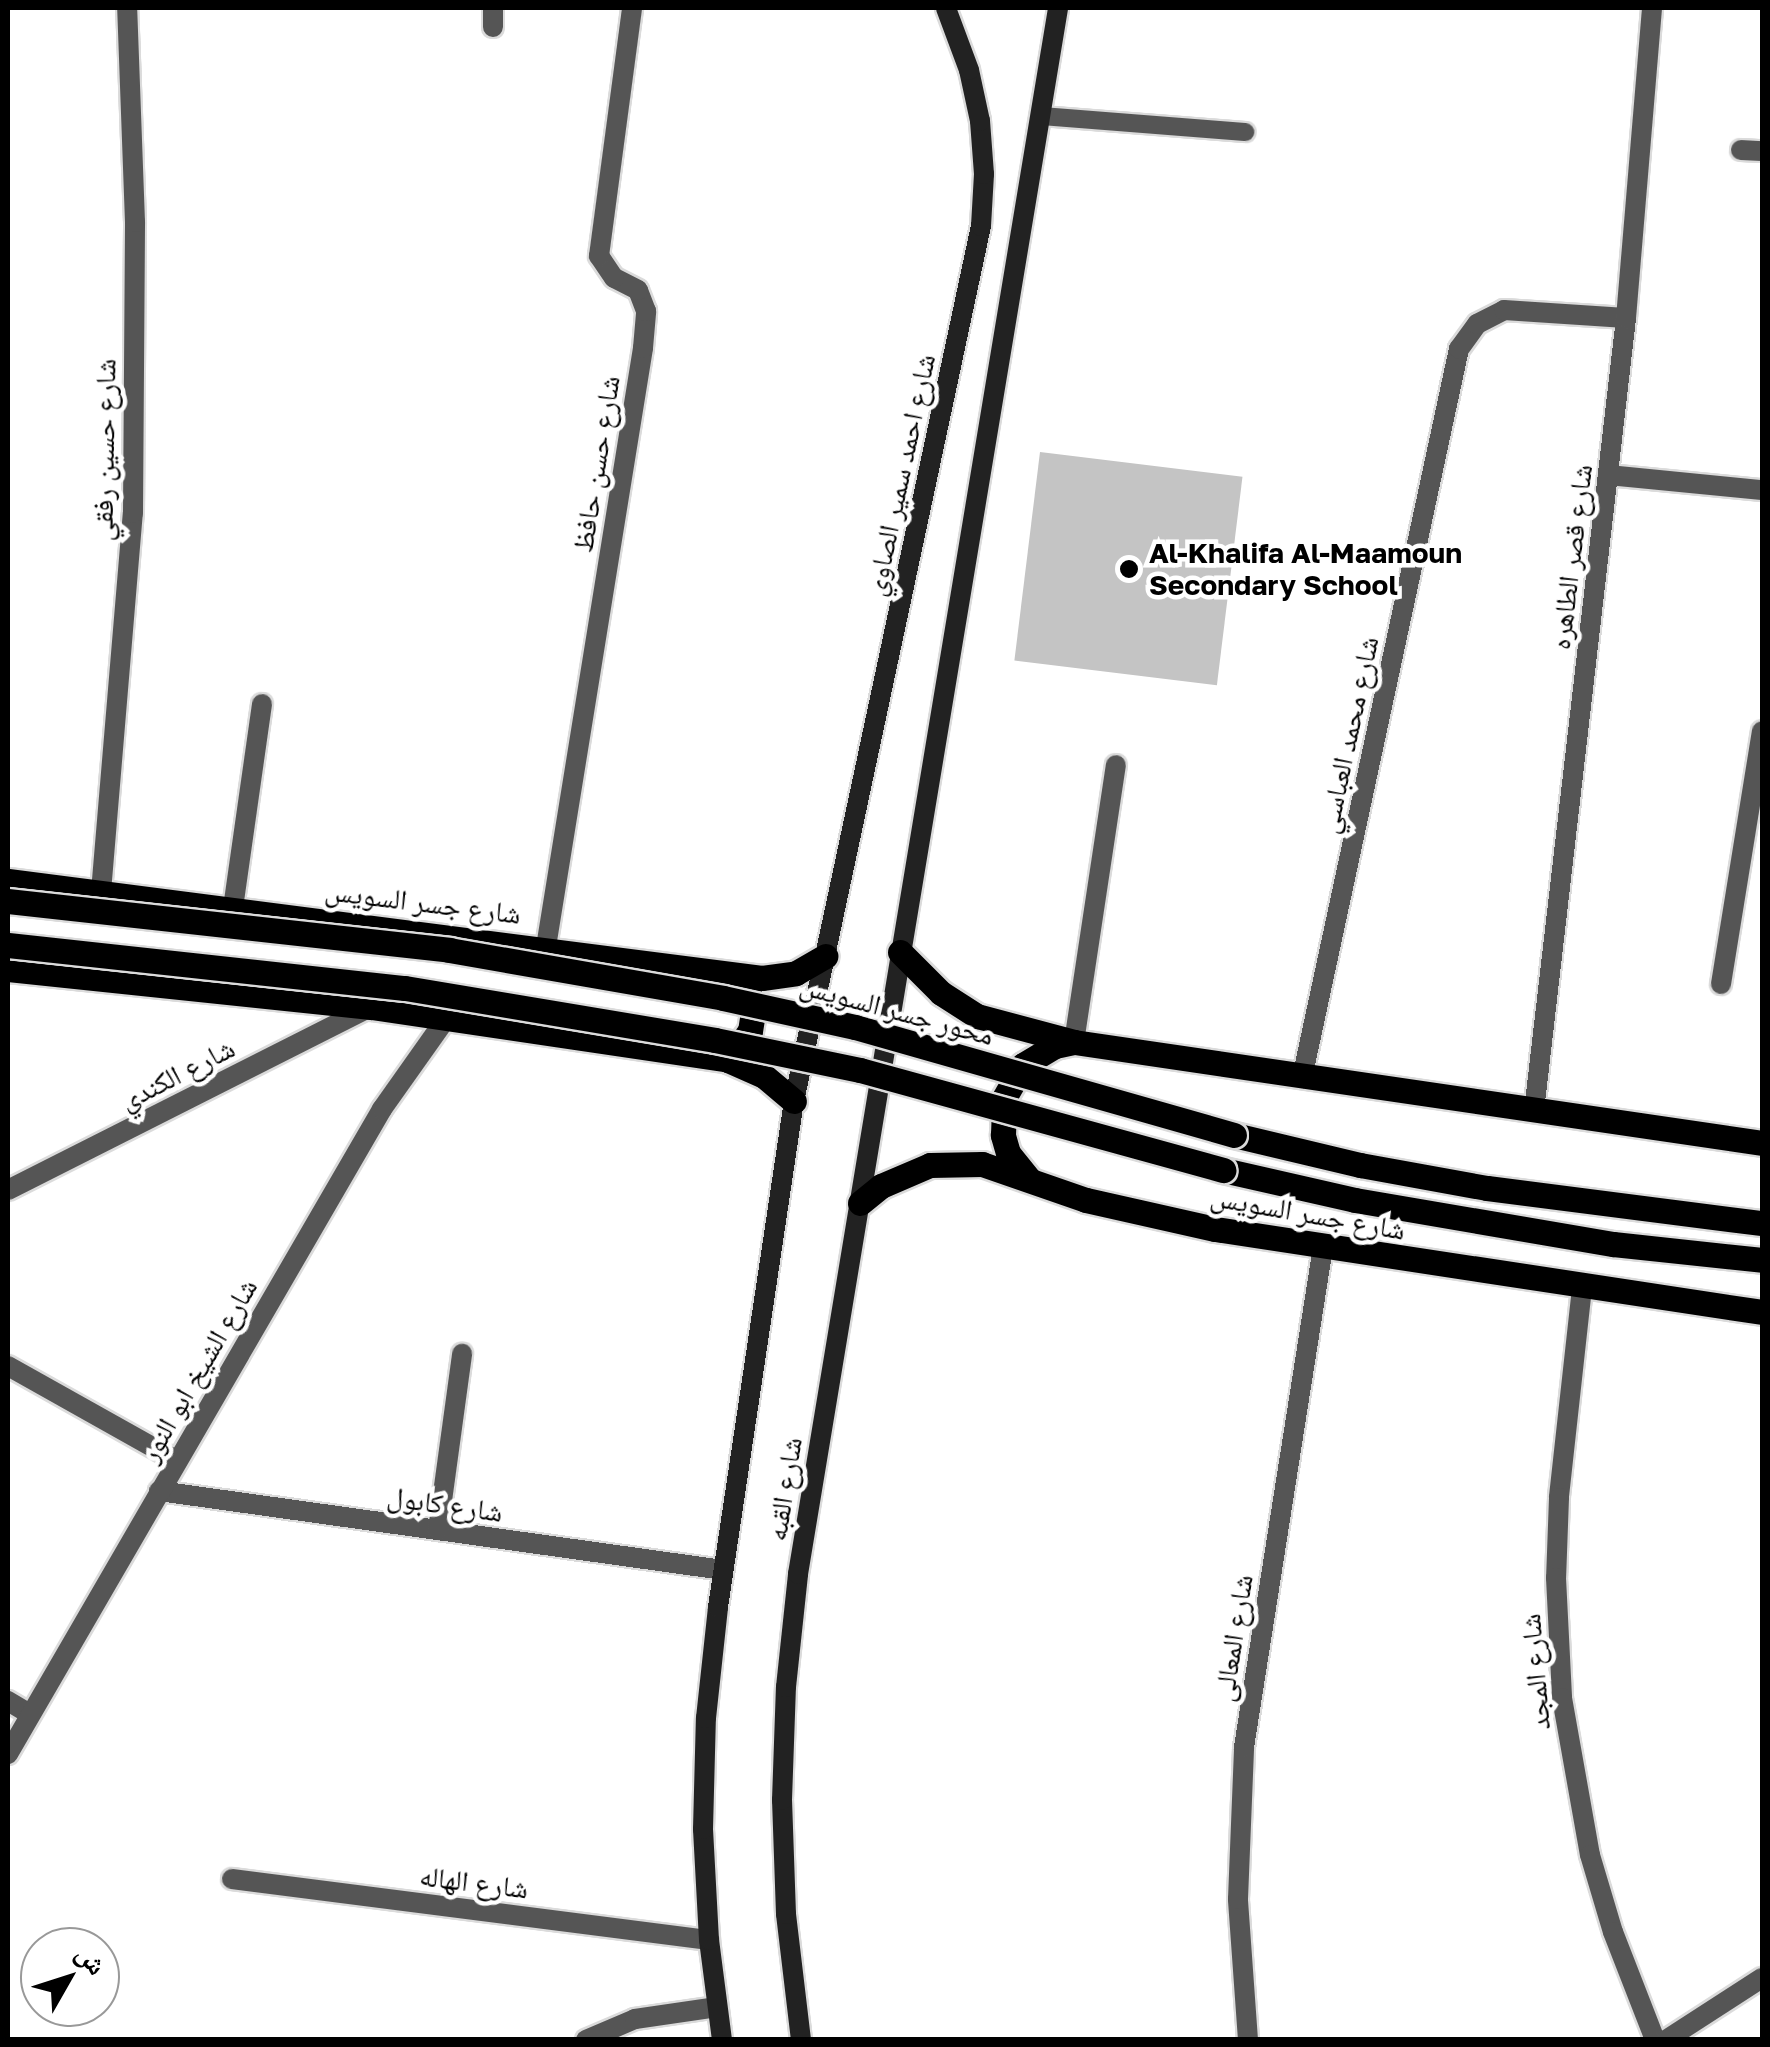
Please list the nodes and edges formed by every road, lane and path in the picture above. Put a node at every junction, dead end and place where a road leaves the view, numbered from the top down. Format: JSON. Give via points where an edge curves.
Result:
{"nodes":[{"id":1,"x":127,"y":8,"type":"edge"},
{"id":2,"x":632,"y":8,"type":"edge"},
{"id":3,"x":946,"y":8,"type":"edge"},
{"id":4,"x":1058,"y":8,"type":"edge"},
{"id":5,"x":1652,"y":8,"type":"edge"},
{"id":6,"x":1042,"y":116,"type":"junction"},
{"id":7,"x":1245,"y":132,"type":"dead end"},
{"id":8,"x":1626,"y":318,"type":"junction"},
{"id":9,"x":1608,"y":474,"type":"junction"},
{"id":10,"x":1762,"y":490,"type":"edge"},
{"id":11,"x":262,"y":704,"type":"dead end"},
{"id":12,"x":1762,"y":731,"type":"edge"},
{"id":13,"x":1116,"y":765,"type":"dead end"},
{"id":14,"x":8,"y":881,"type":"edge"},
{"id":15,"x":101,"y":892,"type":"junction"},
{"id":16,"x":8,"y":901,"type":"edge"},
{"id":17,"x":233,"y":908,"type":"junction"},
{"id":18,"x":8,"y":945,"type":"edge"},
{"id":19,"x":546,"y":948,"type":"junction"},
{"id":20,"x":900,"y":952,"type":"junction"},
{"id":21,"x":826,"y":956,"type":"junction"},
{"id":22,"x":8,"y":969,"type":"edge"},
{"id":23,"x":744,"y":976,"type":"junction"},
{"id":24,"x":1721,"y":984,"type":"dead end"},
{"id":25,"x":371,"y":1007,"type":"junction"},
{"id":26,"x":445,"y":1020,"type":"junction"},
{"id":27,"x":1074,"y":1042,"type":"junction"},
{"id":28,"x":728,"y":1060,"type":"junction"},
{"id":29,"x":1302,"y":1078,"type":"junction"},
{"id":30,"x":794,"y":1100,"type":"junction"},
{"id":31,"x":1534,"y":1111,"type":"junction"},
{"id":32,"x":1762,"y":1143,"type":"edge"},
{"id":33,"x":1032,"y":1182,"type":"junction"},
{"id":34,"x":8,"y":1190,"type":"edge"},
{"id":35,"x":860,"y":1203,"type":"junction"},
{"id":36,"x":1762,"y":1223,"type":"edge"},
{"id":37,"x":1323,"y":1248,"type":"junction"},
{"id":38,"x":1762,"y":1260,"type":"edge"},
{"id":39,"x":1582,"y":1288,"type":"junction"},
{"id":40,"x":1762,"y":1312,"type":"edge"},
{"id":41,"x":462,"y":1354,"type":"dead end"},
{"id":42,"x":8,"y":1366,"type":"edge"},
{"id":43,"x":177,"y":1462,"type":"junction"},
{"id":44,"x":159,"y":1491,"type":"junction"},
{"id":45,"x":438,"y":1530,"type":"junction"},
{"id":46,"x":723,"y":1570,"type":"junction"},
{"id":47,"x":8,"y":1701,"type":"edge"},
{"id":48,"x":30,"y":1714,"type":"junction"},
{"id":49,"x":8,"y":1754,"type":"edge"},
{"id":50,"x":232,"y":1878,"type":"dead end"},
{"id":51,"x":709,"y":1940,"type":"junction"},
{"id":52,"x":1762,"y":1978,"type":"edge"},
{"id":53,"x":717,"y":2007,"type":"junction"},
{"id":54,"x":586,"y":2040,"type":"edge"},
{"id":55,"x":722,"y":2040,"type":"edge"},
{"id":56,"x":801,"y":2040,"type":"edge"},
{"id":57,"x":1248,"y":2040,"type":"edge"},
{"id":58,"x":1655,"y":2040,"type":"edge"},
{"id":59,"x":1666,"y":2040,"type":"edge"}],
"edges":[{"from":1,"to":15,"type":"street","name":"شارع حسين رفقي","via":[[135,222],[133,513]]},
{"from":2,"to":19,"type":"street","name":"شارع حسن حافظ","via":[[599,256],[614,278],[638,290],[646,311],[643,348]]},
{"from":3,"to":21,"type":"main road","name":"شارع احمد سمير الصاوي","via":[[980,121],[982,226]]},
{"from":4,"to":6,"type":"main road"},
{"from":5,"to":8,"type":"street","name":"شارع قصر الطاهره"},
{"from":6,"to":7,"type":"lane"},
{"from":6,"to":20,"type":"main road"},
{"from":8,"to":9,"type":"street","name":"شارع قصر الطاهره"},
{"from":8,"to":29,"type":"street","name":"شارع محمد العباسي","via":[[1504,310],[1477,324],[1458,349]]},
{"from":9,"to":10,"type":"street"},
{"from":9,"to":31,"type":"street","name":"شارع قصر الطاهره"},
{"from":11,"to":17,"type":"street"},
{"from":12,"to":24,"type":"street"},
{"from":13,"to":27,"type":"street"},
{"from":14,"to":15,"type":"main road","name":"شارع جسر السويس"},
{"from":15,"to":17,"type":"main road","name":"شارع جسر السويس"},
{"from":16,"to":36,"type":"main road","name":"محور جسر السويس","bridge":true,"via":[[449,950],[704,994],[855,1027],[1360,1166]]},
{"from":17,"to":19,"type":"main road","name":"شارع جسر السويس"},
{"from":18,"to":38,"type":"main road","bridge":true,"via":[[387,986],[715,1040],[876,1074],[1355,1200]]},
{"from":19,"to":23,"type":"main road","name":"شارع جسر السويس"},
{"from":20,"to":27,"type":"main road","via":[[941,993],[977,1016]]},
{"from":20,"to":35,"type":"main road","name":"شارع القبه"},
{"from":21,"to":23,"type":"main road","name":"شارع جسر السويس","via":[[780,978]]},
{"from":21,"to":30,"type":"main road","name":"شارع القبه"},
{"from":22,"to":25,"type":"main road"},
{"from":23,"to":28,"type":"main road","via":[[750,1030]]},
{"from":25,"to":26,"type":"main road"},
{"from":25,"to":34,"type":"street","name":"شارع الكندي"},
{"from":26,"to":28,"type":"main road"},
{"from":26,"to":43,"type":"street","name":"شارع الشيخ ابو النور","via":[[382,1109]]},
{"from":27,"to":29,"type":"main road"},
{"from":27,"to":33,"type":"main road","via":[[1023,1065],[1004,1098],[1002,1135]]},
{"from":28,"to":30,"type":"main road"},
{"from":29,"to":31,"type":"main road"},
{"from":30,"to":46,"type":"main road","name":"شارع القبه"},
{"from":31,"to":32,"type":"main road"},
{"from":33,"to":35,"type":"main road","name":"شارع جسر السويس","via":[[982,1164],[930,1165]]},
{"from":33,"to":37,"type":"main road","name":"شارع جسر السويس","via":[[1114,1208]]},
{"from":35,"to":56,"type":"main road","name":"شارع القبه","via":[[798,1574],[786,1687],[783,1857]]},
{"from":37,"to":39,"type":"main road","name":"شارع جسر السويس"},
{"from":37,"to":57,"type":"street","name":"شارع المعالى","via":[[1244,1747],[1238,1899]]},
{"from":39,"to":40,"type":"main road","name":"شارع جسر السويس"},
{"from":39,"to":58,"type":"street","name":"شارع المجد","via":[[1559,1498],[1562,1698],[1590,1855]]},
{"from":41,"to":45,"type":"street"},
{"from":42,"to":43,"type":"street"},
{"from":43,"to":44,"type":"street","name":"شارع الشيخ ابو النور"},
{"from":44,"to":45,"type":"street","name":"شارع كابول"},
{"from":44,"to":48,"type":"street","name":"شارع الشيخ ابو النور"},
{"from":45,"to":46,"type":"street","name":"شارع كابول"},
{"from":46,"to":51,"type":"main road","name":"شارع القبه","via":[[704,1755]]},
{"from":47,"to":48,"type":"street"},
{"from":48,"to":49,"type":"street","name":"شارع الشيخ ابو النور"},
{"from":50,"to":51,"type":"street","name":"شارع الهاله"},
{"from":51,"to":53,"type":"main road","name":"شارع القبه"},
{"from":52,"to":59,"type":"street"},
{"from":53,"to":54,"type":"street","via":[[636,2019]]},
{"from":53,"to":55,"type":"main road","name":"شارع القبه"}]}
